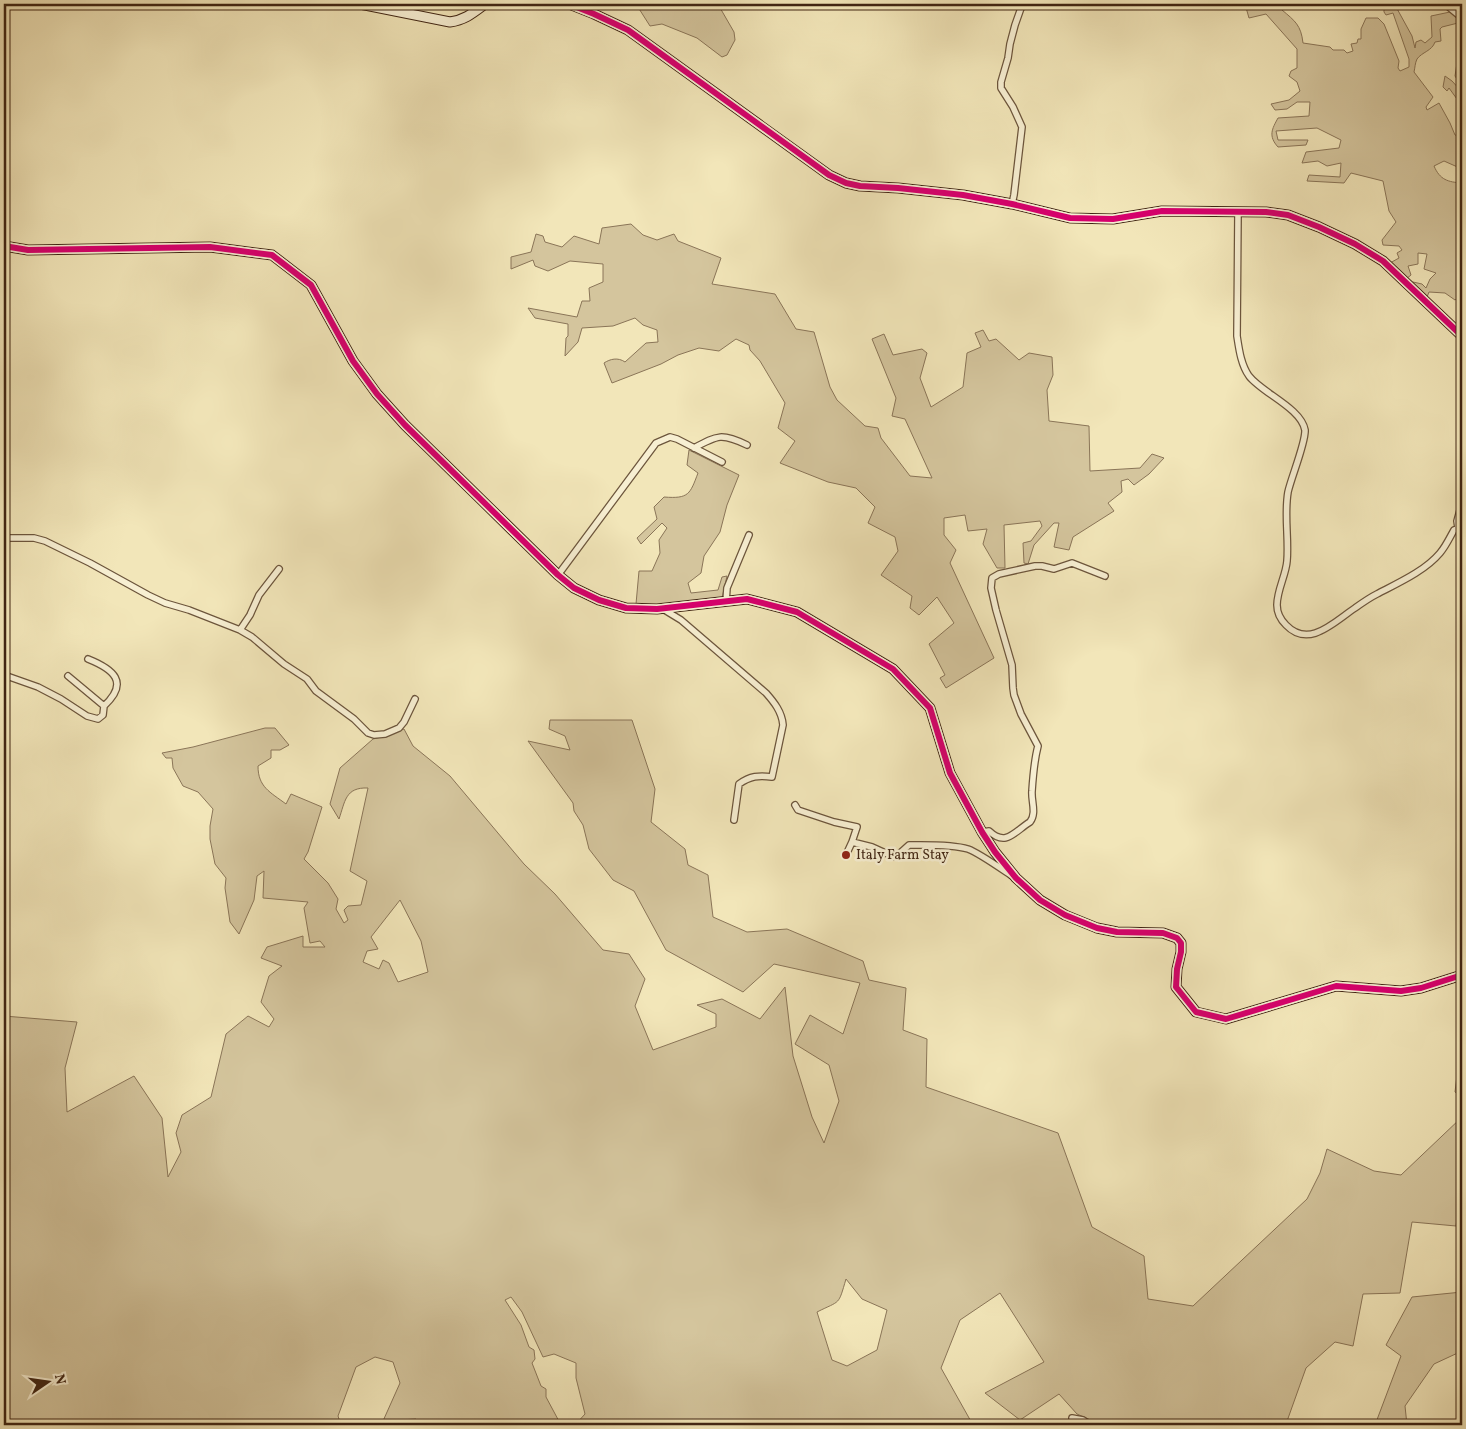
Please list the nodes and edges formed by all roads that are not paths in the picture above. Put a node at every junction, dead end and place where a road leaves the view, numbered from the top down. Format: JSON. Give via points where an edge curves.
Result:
{"nodes":[{"id":1,"x":360,"y":4,"type":"edge"},
{"id":2,"x":485,"y":4,"type":"edge"},
{"id":3,"x":569,"y":4,"type":"edge"},
{"id":4,"x":1027,"y":4,"type":"edge"},
{"id":5,"x":1445,"y":4,"type":"edge"},
{"id":6,"x":1462,"y":18,"type":"edge"},
{"id":7,"x":1012,"y":204,"type":"junction"},
{"id":8,"x":1238,"y":213,"type":"junction"},
{"id":9,"x":4,"y":246,"type":"edge"},
{"id":10,"x":1462,"y":336,"type":"edge"},
{"id":11,"x":747,"y":445,"type":"dead end"},
{"id":12,"x":694,"y":448,"type":"junction"},
{"id":13,"x":722,"y":462,"type":"dead end"},
{"id":14,"x":1462,"y":503,"type":"edge"},
{"id":15,"x":1460,"y":528,"type":"edge"},
{"id":16,"x":749,"y":535,"type":"dead end"},
{"id":17,"x":4,"y":538,"type":"edge"},
{"id":18,"x":279,"y":569,"type":"dead end"},
{"id":19,"x":558,"y":575,"type":"junction"},
{"id":20,"x":1105,"y":576,"type":"dead end"},
{"id":21,"x":726,"y":602,"type":"junction"},
{"id":22,"x":663,"y":608,"type":"junction"},
{"id":23,"x":240,"y":630,"type":"junction"},
{"id":24,"x":88,"y":659,"type":"dead end"},
{"id":25,"x":4,"y":676,"type":"edge"},
{"id":26,"x":68,"y":676,"type":"dead end"},
{"id":27,"x":415,"y":699,"type":"dead end"},
{"id":28,"x":104,"y":706,"type":"junction"},
{"id":29,"x":795,"y":805,"type":"dead end"},
{"id":30,"x":734,"y":820,"type":"dead end"},
{"id":31,"x":982,"y":832,"type":"junction"},
{"id":32,"x":852,"y":842,"type":"junction"},
{"id":33,"x":846,"y":855,"type":"dead end"},
{"id":34,"x":1016,"y":878,"type":"junction"},
{"id":35,"x":1462,"y":975,"type":"edge"},
{"id":36,"x":1072,"y":1418,"type":"dead end"},
{"id":37,"x":1090,"y":1425,"type":"edge"}],
"edges":[{"from":1,"to":2,"type":"street","via":[[450,22],[468,17]]},
{"from":3,"to":7,"type":"street","via":[[628,30],[829,175],[846,183],[963,195]]},
{"from":4,"to":7,"type":"street","via":[[1015,25],[1001,82],[1023,133]]},
{"from":5,"to":6,"type":"street"},
{"from":7,"to":8,"type":"street","via":[[1070,218],[1094,219],[1162,211]]},
{"from":8,"to":10,"type":"street","via":[[1288,215],[1355,244],[1383,261]]},
{"from":8,"to":15,"type":"street","via":[[1237,336],[1244,368],[1256,383],[1286,405],[1305,431],[1287,498],[1287,561],[1277,604],[1282,621],[1291,630],[1305,636],[1328,627],[1435,558],[1454,530]]},
{"from":9,"to":19,"type":"street","via":[[28,250],[210,247],[272,256],[311,285],[353,361],[377,394]]},
{"from":11,"to":12,"type":"street","via":[[732,438],[717,437]]},
{"from":12,"to":13,"type":"street"},
{"from":12,"to":19,"type":"street","via":[[670,437],[656,443]]},
{"from":14,"to":15,"type":"street","via":[[1458,515]]},
{"from":16,"to":21,"type":"street","via":[[727,588]]},
{"from":17,"to":23,"type":"street","via":[[45,541],[165,603]]},
{"from":18,"to":23,"type":"street","via":[[259,595]]},
{"from":19,"to":22,"type":"street","via":[[574,588],[599,600],[626,608]]},
{"from":20,"to":31,"type":"street","via":[[1072,563],[1054,569],[1035,566],[992,578],[996,610],[1012,665],[1014,695],[1023,720],[1038,746],[1032,789],[1034,812],[1030,822],[1001,839],[989,831]]},
{"from":21,"to":22,"type":"street"},
{"from":21,"to":31,"type":"street","via":[[747,599],[797,612],[893,669],[930,708],[950,773]]},
{"from":22,"to":30,"type":"street","via":[[766,693],[783,718],[772,777],[746,778],[739,784]]},
{"from":23,"to":27,"type":"street","via":[[307,679],[316,691],[354,719],[368,734],[385,734],[399,728]]},
{"from":24,"to":28,"type":"street","via":[[109,669],[118,680],[111,700]]},
{"from":25,"to":28,"type":"street","via":[[38,687],[87,716],[98,719],[103,715]]},
{"from":26,"to":28,"type":"street"},
{"from":29,"to":32,"type":"street","via":[[798,810],[856,827]]},
{"from":31,"to":34,"type":"street"},
{"from":32,"to":33,"type":"street"},
{"from":32,"to":34,"type":"street","via":[[894,857],[908,846],[968,849]]},
{"from":34,"to":35,"type":"street","via":[[1040,900],[1097,928],[1163,933],[1177,938],[1181,952],[1176,969],[1176,988],[1196,1012],[1226,1019],[1336,986],[1401,991]]},
{"from":36,"to":37,"type":"street"}]}
